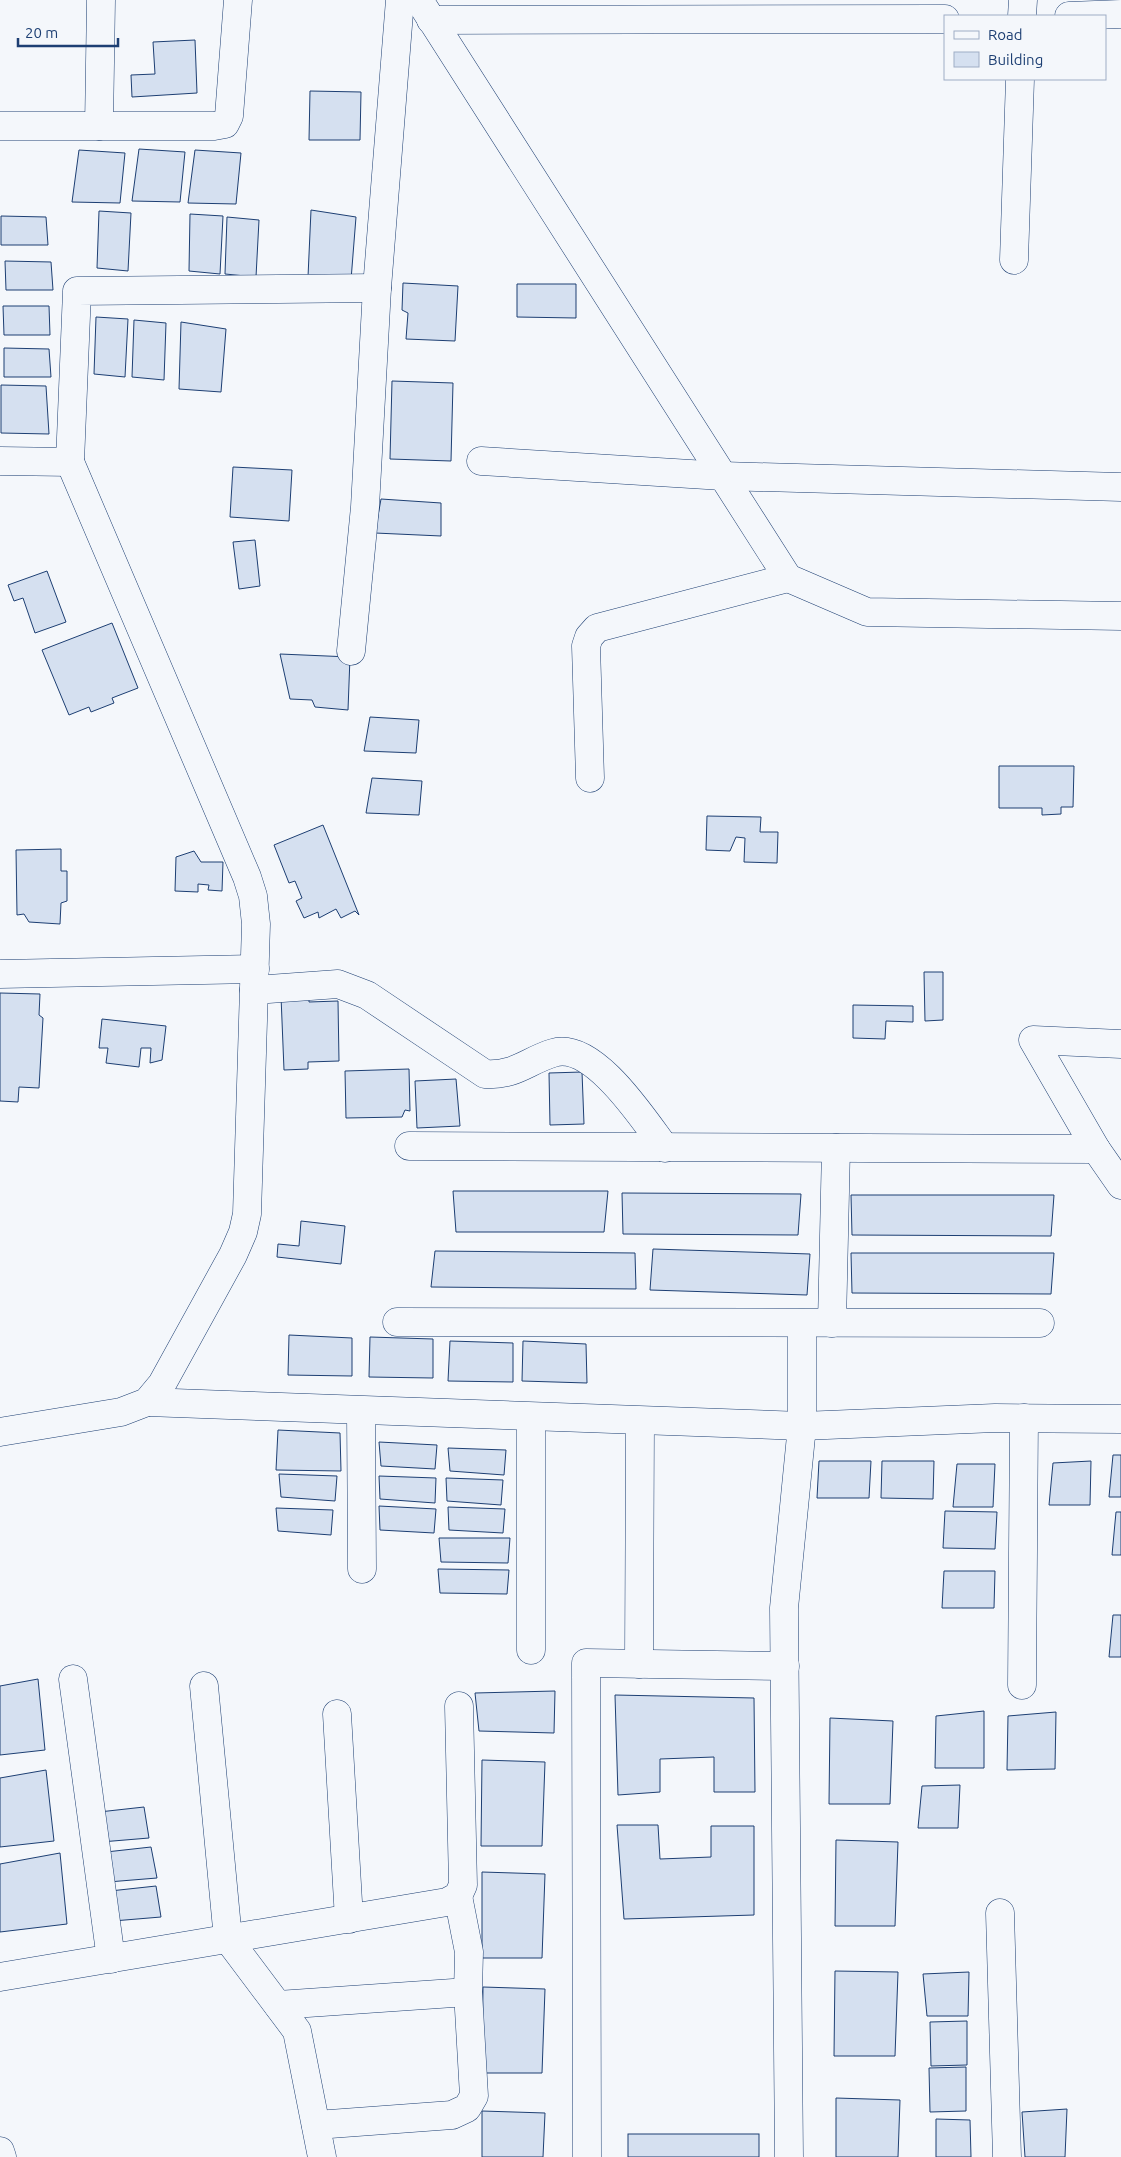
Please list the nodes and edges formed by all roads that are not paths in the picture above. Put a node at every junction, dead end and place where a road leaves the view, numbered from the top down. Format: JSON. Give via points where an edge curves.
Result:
{"nodes":[{"id":1,"x":101,"y":0,"type":"edge"},
{"id":2,"x":238,"y":0,"type":"edge"},
{"id":3,"x":400,"y":0,"type":"edge"},
{"id":4,"x":1023,"y":0,"type":"edge"},
{"id":5,"x":425,"y":10,"type":"edge"},
{"id":6,"x":1121,"y":14,"type":"edge"},
{"id":7,"x":1022,"y":15,"type":"edge"},
{"id":8,"x":1095,"y":15,"type":"edge"},
{"id":9,"x":944,"y":19,"type":"edge"},
{"id":10,"x":1020,"y":80,"type":"edge"},
{"id":11,"x":0,"y":126,"type":"edge"},
{"id":12,"x":99,"y":126,"type":"junction"},
{"id":13,"x":1014,"y":260,"type":"dead end"},
{"id":14,"x":377,"y":288,"type":"junction"},
{"id":15,"x":0,"y":461,"type":"edge"},
{"id":16,"x":481,"y":461,"type":"dead end"},
{"id":17,"x":70,"y":462,"type":"junction"},
{"id":18,"x":723,"y":476,"type":"junction"},
{"id":19,"x":1121,"y":487,"type":"edge"},
{"id":20,"x":788,"y":578,"type":"junction"},
{"id":21,"x":1121,"y":616,"type":"edge"},
{"id":22,"x":352,"y":651,"type":"dead end"},
{"id":23,"x":590,"y":778,"type":"dead end"},
{"id":24,"x":0,"y":974,"type":"edge"},
{"id":25,"x":254,"y":979,"type":"junction"},
{"id":26,"x":1121,"y":1044,"type":"edge"},
{"id":27,"x":409,"y":1146,"type":"dead end"},
{"id":28,"x":665,"y":1148,"type":"junction"},
{"id":29,"x":836,"y":1148,"type":"junction"},
{"id":30,"x":1096,"y":1149,"type":"junction"},
{"id":31,"x":1121,"y":1186,"type":"edge"},
{"id":32,"x":397,"y":1322,"type":"dead end"},
{"id":33,"x":802,"y":1323,"type":"junction"},
{"id":34,"x":832,"y":1323,"type":"junction"},
{"id":35,"x":1040,"y":1323,"type":"dead end"},
{"id":36,"x":147,"y":1402,"type":"junction"},
{"id":37,"x":361,"y":1411,"type":"junction"},
{"id":38,"x":531,"y":1417,"type":"junction"},
{"id":39,"x":1024,"y":1418,"type":"junction"},
{"id":40,"x":640,"y":1420,"type":"junction"},
{"id":41,"x":1121,"y":1420,"type":"edge"},
{"id":42,"x":802,"y":1426,"type":"junction"},
{"id":43,"x":0,"y":1432,"type":"edge"},
{"id":44,"x":362,"y":1569,"type":"dead end"},
{"id":45,"x":531,"y":1650,"type":"dead end"},
{"id":46,"x":639,"y":1664,"type":"junction"},
{"id":47,"x":785,"y":1666,"type":"junction"},
{"id":48,"x":73,"y":1679,"type":"dead end"},
{"id":49,"x":1022,"y":1685,"type":"dead end"},
{"id":50,"x":204,"y":1686,"type":"dead end"},
{"id":51,"x":459,"y":1706,"type":"dead end"},
{"id":52,"x":337,"y":1714,"type":"dead end"},
{"id":53,"x":458,"y":1896,"type":"junction"},
{"id":54,"x":1000,"y":1913,"type":"dead end"},
{"id":55,"x":349,"y":1919,"type":"junction"},
{"id":56,"x":228,"y":1939,"type":"junction"},
{"id":57,"x":111,"y":1959,"type":"junction"},
{"id":58,"x":0,"y":1977,"type":"edge"},
{"id":59,"x":468,"y":1992,"type":"junction"},
{"id":60,"x":278,"y":2005,"type":"junction"},
{"id":61,"x":316,"y":2125,"type":"junction"},
{"id":62,"x":0,"y":2152,"type":"edge"},
{"id":63,"x":2,"y":2157,"type":"edge"},
{"id":64,"x":322,"y":2157,"type":"edge"},
{"id":65,"x":587,"y":2157,"type":"edge"},
{"id":66,"x":789,"y":2157,"type":"edge"},
{"id":67,"x":1007,"y":2157,"type":"edge"}],
"edges":[{"from":1,"to":12,"type":"street"},
{"from":2,"to":12,"type":"street","via":[[229,116],[225,124]]},
{"from":3,"to":14,"type":"street"},
{"from":4,"to":7,"type":"street"},
{"from":5,"to":9,"type":"street"},
{"from":5,"to":18,"type":"street"},
{"from":6,"to":8,"type":"street"},
{"from":10,"to":13,"type":"street"},
{"from":11,"to":12,"type":"street"},
{"from":14,"to":17,"type":"street","via":[[77,291]]},
{"from":14,"to":22,"type":"street","via":[[365,507]]},
{"from":15,"to":17,"type":"street"},
{"from":16,"to":18,"type":"street"},
{"from":17,"to":25,"type":"street","via":[[248,877],[256,924]]},
{"from":18,"to":19,"type":"street"},
{"from":18,"to":20,"type":"street"},
{"from":20,"to":21,"type":"street","via":[[867,612]]},
{"from":20,"to":23,"type":"street","via":[[597,628],[586,646]]},
{"from":24,"to":25,"type":"street"},
{"from":25,"to":28,"type":"street","via":[[351,987],[485,1074],[502,1075],[554,1052],[568,1051],[614,1080]]},
{"from":25,"to":36,"type":"street","via":[[247,1214],[233,1255],[162,1384]]},
{"from":26,"to":30,"type":"street","via":[[1033,1040]]},
{"from":27,"to":28,"type":"street"},
{"from":28,"to":29,"type":"street"},
{"from":29,"to":30,"type":"street"},
{"from":29,"to":34,"type":"street"},
{"from":30,"to":31,"type":"street"},
{"from":32,"to":33,"type":"street"},
{"from":33,"to":34,"type":"street"},
{"from":33,"to":42,"type":"street"},
{"from":34,"to":35,"type":"street"},
{"from":36,"to":37,"type":"street"},
{"from":36,"to":43,"type":"street","via":[[121,1412]]},
{"from":37,"to":38,"type":"street"},
{"from":37,"to":44,"type":"street"},
{"from":38,"to":40,"type":"street"},
{"from":38,"to":45,"type":"street"},
{"from":39,"to":41,"type":"street"},
{"from":39,"to":42,"type":"street"},
{"from":39,"to":49,"type":"street"},
{"from":40,"to":42,"type":"street"},
{"from":40,"to":46,"type":"street"},
{"from":42,"to":47,"type":"street","via":[[784,1608]]},
{"from":46,"to":47,"type":"street"},
{"from":46,"to":65,"type":"street","via":[[586,1663]]},
{"from":47,"to":66,"type":"street"},
{"from":48,"to":57,"type":"street"},
{"from":50,"to":56,"type":"street"},
{"from":51,"to":53,"type":"street","via":[[463,1885]]},
{"from":52,"to":55,"type":"street"},
{"from":53,"to":55,"type":"street","via":[[447,1902]]},
{"from":53,"to":59,"type":"street","via":[[469,1952]]},
{"from":54,"to":67,"type":"street"},
{"from":55,"to":56,"type":"street"},
{"from":56,"to":57,"type":"street"},
{"from":56,"to":60,"type":"street"},
{"from":57,"to":58,"type":"street"},
{"from":59,"to":60,"type":"street"},
{"from":59,"to":61,"type":"street","via":[[474,2096],[468,2108],[452,2115]]},
{"from":60,"to":61,"type":"street","via":[[297,2031]]},
{"from":61,"to":64,"type":"street"},
{"from":62,"to":63,"type":"street"}]}
